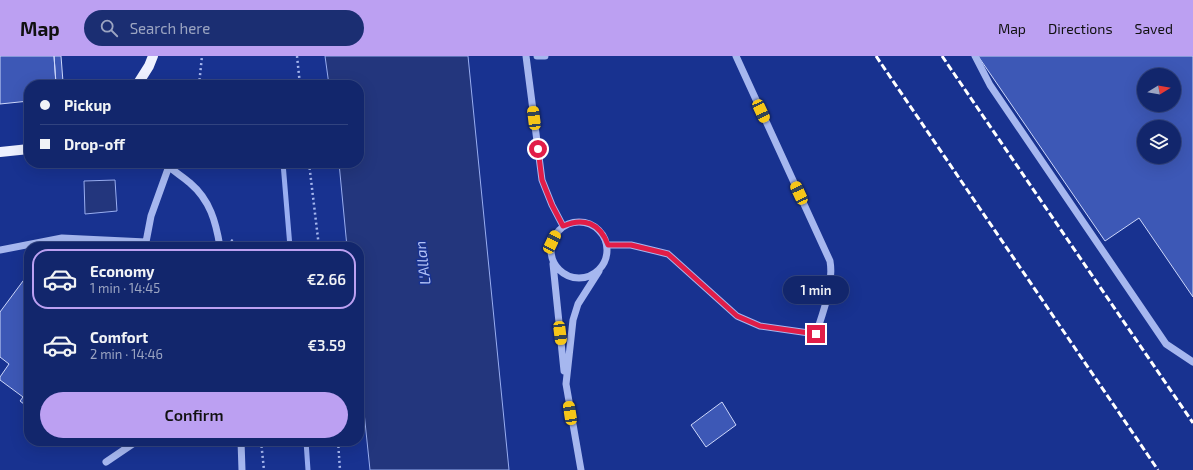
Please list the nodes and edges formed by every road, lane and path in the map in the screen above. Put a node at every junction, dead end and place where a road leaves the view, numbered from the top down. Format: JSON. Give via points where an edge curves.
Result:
{"nodes":[{"id":1,"x":153,"y":56,"type":"edge"},
{"id":2,"x":202,"y":56,"type":"edge"},
{"id":3,"x":297,"y":56,"type":"edge"},
{"id":4,"x":526,"y":56,"type":"edge"},
{"id":5,"x":537,"y":56,"type":"edge"},
{"id":6,"x":545,"y":56,"type":"edge"},
{"id":7,"x":736,"y":56,"type":"edge"},
{"id":8,"x":975,"y":56,"type":"edge"},
{"id":9,"x":140,"y":80,"type":"edge"},
{"id":10,"x":200,"y":80,"type":"edge"},
{"id":11,"x":299,"y":80,"type":"edge"},
{"id":12,"x":24,"y":150,"type":"edge"},
{"id":13,"x":0,"y":152,"type":"edge"},
{"id":14,"x":166,"y":168,"type":"edge"},
{"id":15,"x":171,"y":168,"type":"edge"},
{"id":16,"x":310,"y":168,"type":"edge"},
{"id":17,"x":563,"y":226,"type":"junction"},
{"id":18,"x":41,"y":242,"type":"edge"},
{"id":19,"x":111,"y":242,"type":"edge"},
{"id":20,"x":148,"y":242,"type":"edge"},
{"id":21,"x":219,"y":242,"type":"edge"},
{"id":22,"x":318,"y":242,"type":"edge"},
{"id":23,"x":24,"y":245,"type":"edge"},
{"id":24,"x":608,"y":245,"type":"junction"},
{"id":25,"x":0,"y":250,"type":"edge"},
{"id":26,"x":552,"y":260,"type":"junction"},
{"id":27,"x":599,"y":271,"type":"junction"},
{"id":28,"x":1193,"y":362,"type":"edge"},
{"id":29,"x":566,"y":384,"type":"junction"},
{"id":30,"x":130,"y":446,"type":"edge"},
{"id":31,"x":241,"y":446,"type":"edge"},
{"id":32,"x":262,"y":446,"type":"edge"},
{"id":33,"x":338,"y":446,"type":"edge"},
{"id":34,"x":106,"y":462,"type":"dead end"},
{"id":35,"x":242,"y":470,"type":"edge"},
{"id":36,"x":264,"y":470,"type":"edge"},
{"id":37,"x":340,"y":470,"type":"edge"},
{"id":38,"x":581,"y":470,"type":"edge"}],
"edges":[{"from":1,"to":9,"type":"main road"},
{"from":2,"to":10,"type":"path"},
{"from":3,"to":11,"type":"path"},
{"from":4,"to":17,"type":"street","via":[[542,180]]},
{"from":5,"to":6,"type":"street"},
{"from":7,"to":24,"type":"street","via":[[830,261],[827,298],[816,334],[760,326],[737,316],[668,254],[631,245]]},
{"from":8,"to":28,"type":"street","via":[[990,85],[1166,344]]},
{"from":12,"to":13,"type":"main road"},
{"from":14,"to":20,"type":"street","via":[[151,216]]},
{"from":15,"to":21,"type":"street","via":[[191,184],[208,203]]},
{"from":16,"to":22,"type":"path"},
{"from":17,"to":24,"type":"street","via":[[581,221],[590,224],[598,228]]},
{"from":17,"to":26,"type":"street","via":[[552,242]]},
{"from":18,"to":19,"type":"street","via":[[62,238]]},
{"from":23,"to":25,"type":"street"},
{"from":24,"to":27,"type":"street","via":[[605,263]]},
{"from":26,"to":27,"type":"street","via":[[561,272],[573,278],[582,279]]},
{"from":26,"to":29,"type":"street"},
{"from":27,"to":29,"type":"street","via":[[578,304],[573,320]]},
{"from":29,"to":38,"type":"street"},
{"from":30,"to":34,"type":"street"},
{"from":31,"to":35,"type":"street"},
{"from":32,"to":36,"type":"path"},
{"from":33,"to":37,"type":"path"}]}
